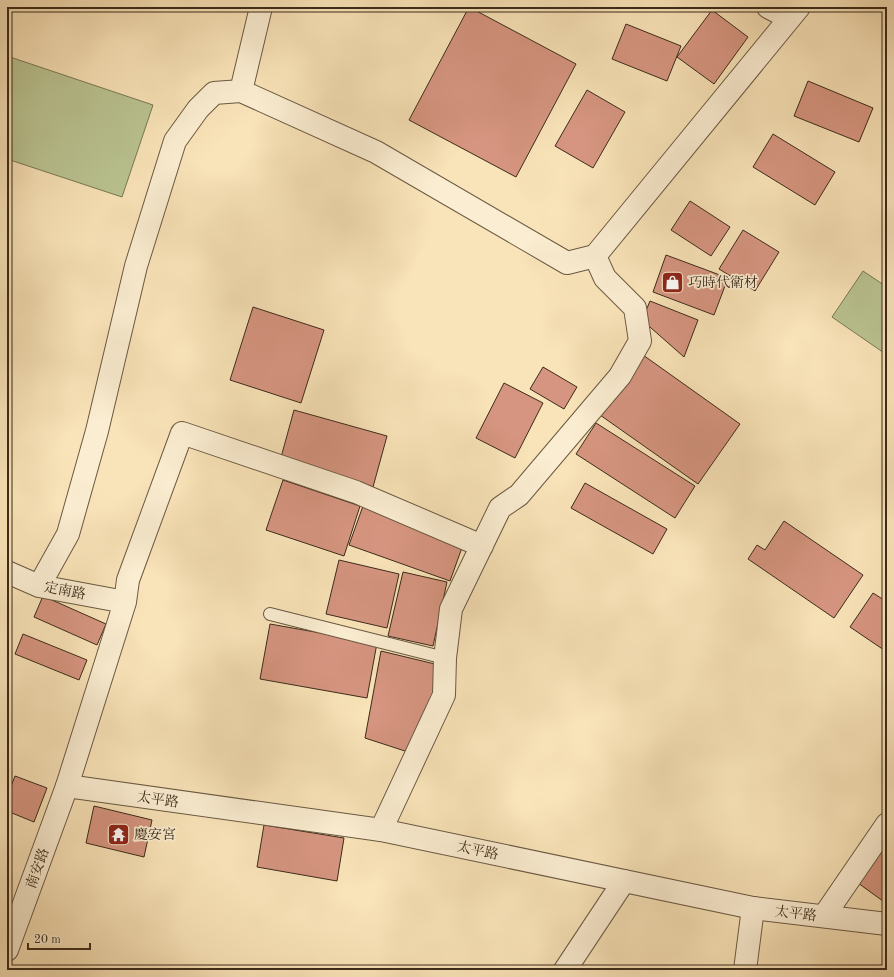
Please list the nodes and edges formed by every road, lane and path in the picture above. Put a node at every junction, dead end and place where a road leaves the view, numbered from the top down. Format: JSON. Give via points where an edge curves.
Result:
{"nodes":[{"id":1,"x":261,"y":7,"type":"edge"},
{"id":2,"x":768,"y":7,"type":"edge"},
{"id":3,"x":794,"y":13,"type":"edge"},
{"id":4,"x":241,"y":91,"type":"junction"},
{"id":5,"x":595,"y":256,"type":"junction"},
{"id":6,"x":482,"y":546,"type":"junction"},
{"id":7,"x":7,"y":572,"type":"edge"},
{"id":8,"x":40,"y":586,"type":"junction"},
{"id":9,"x":125,"y":602,"type":"junction"},
{"id":10,"x":270,"y":614,"type":"dead end"},
{"id":11,"x":445,"y":658,"type":"junction"},
{"id":12,"x":67,"y":786,"type":"junction"},
{"id":13,"x":887,"y":824,"type":"edge"},
{"id":14,"x":381,"y":830,"type":"junction"},
{"id":15,"x":624,"y":881,"type":"junction"},
{"id":16,"x":753,"y":908,"type":"junction"},
{"id":17,"x":824,"y":916,"type":"junction"},
{"id":18,"x":887,"y":924,"type":"edge"},
{"id":19,"x":7,"y":950,"type":"edge"},
{"id":20,"x":565,"y":970,"type":"edge"},
{"id":21,"x":745,"y":970,"type":"edge"}],
"edges":[{"from":1,"to":4,"type":"street"},
{"from":2,"to":3,"type":"street"},
{"from":3,"to":5,"type":"street"},
{"from":4,"to":5,"type":"street","via":[[376,152],[567,262]]},
{"from":4,"to":8,"type":"street","via":[[214,93],[198,109],[175,141],[136,266],[97,431],[68,534]]},
{"from":5,"to":6,"type":"street","via":[[605,278],[635,308],[640,340],[620,376],[518,495],[500,508]]},
{"from":6,"to":9,"type":"street","name":"南安路","via":[[356,492],[182,433],[128,580]]},
{"from":6,"to":11,"type":"street","via":[[451,609]]},
{"from":7,"to":8,"type":"street","name":"定南路"},
{"from":8,"to":9,"type":"street","name":"定南路"},
{"from":9,"to":12,"type":"street","name":"南安路"},
{"from":10,"to":11,"type":"lane"},
{"from":11,"to":14,"type":"street","via":[[444,695]]},
{"from":12,"to":14,"type":"street","name":"太平路"},
{"from":12,"to":19,"type":"street","name":"南安路"},
{"from":13,"to":17,"type":"street"},
{"from":14,"to":15,"type":"street","name":"太平路"},
{"from":15,"to":16,"type":"street","name":"太平路"},
{"from":15,"to":20,"type":"street"},
{"from":16,"to":17,"type":"street","name":"太平路"},
{"from":16,"to":21,"type":"street"},
{"from":17,"to":18,"type":"street","name":"太平路"}]}
